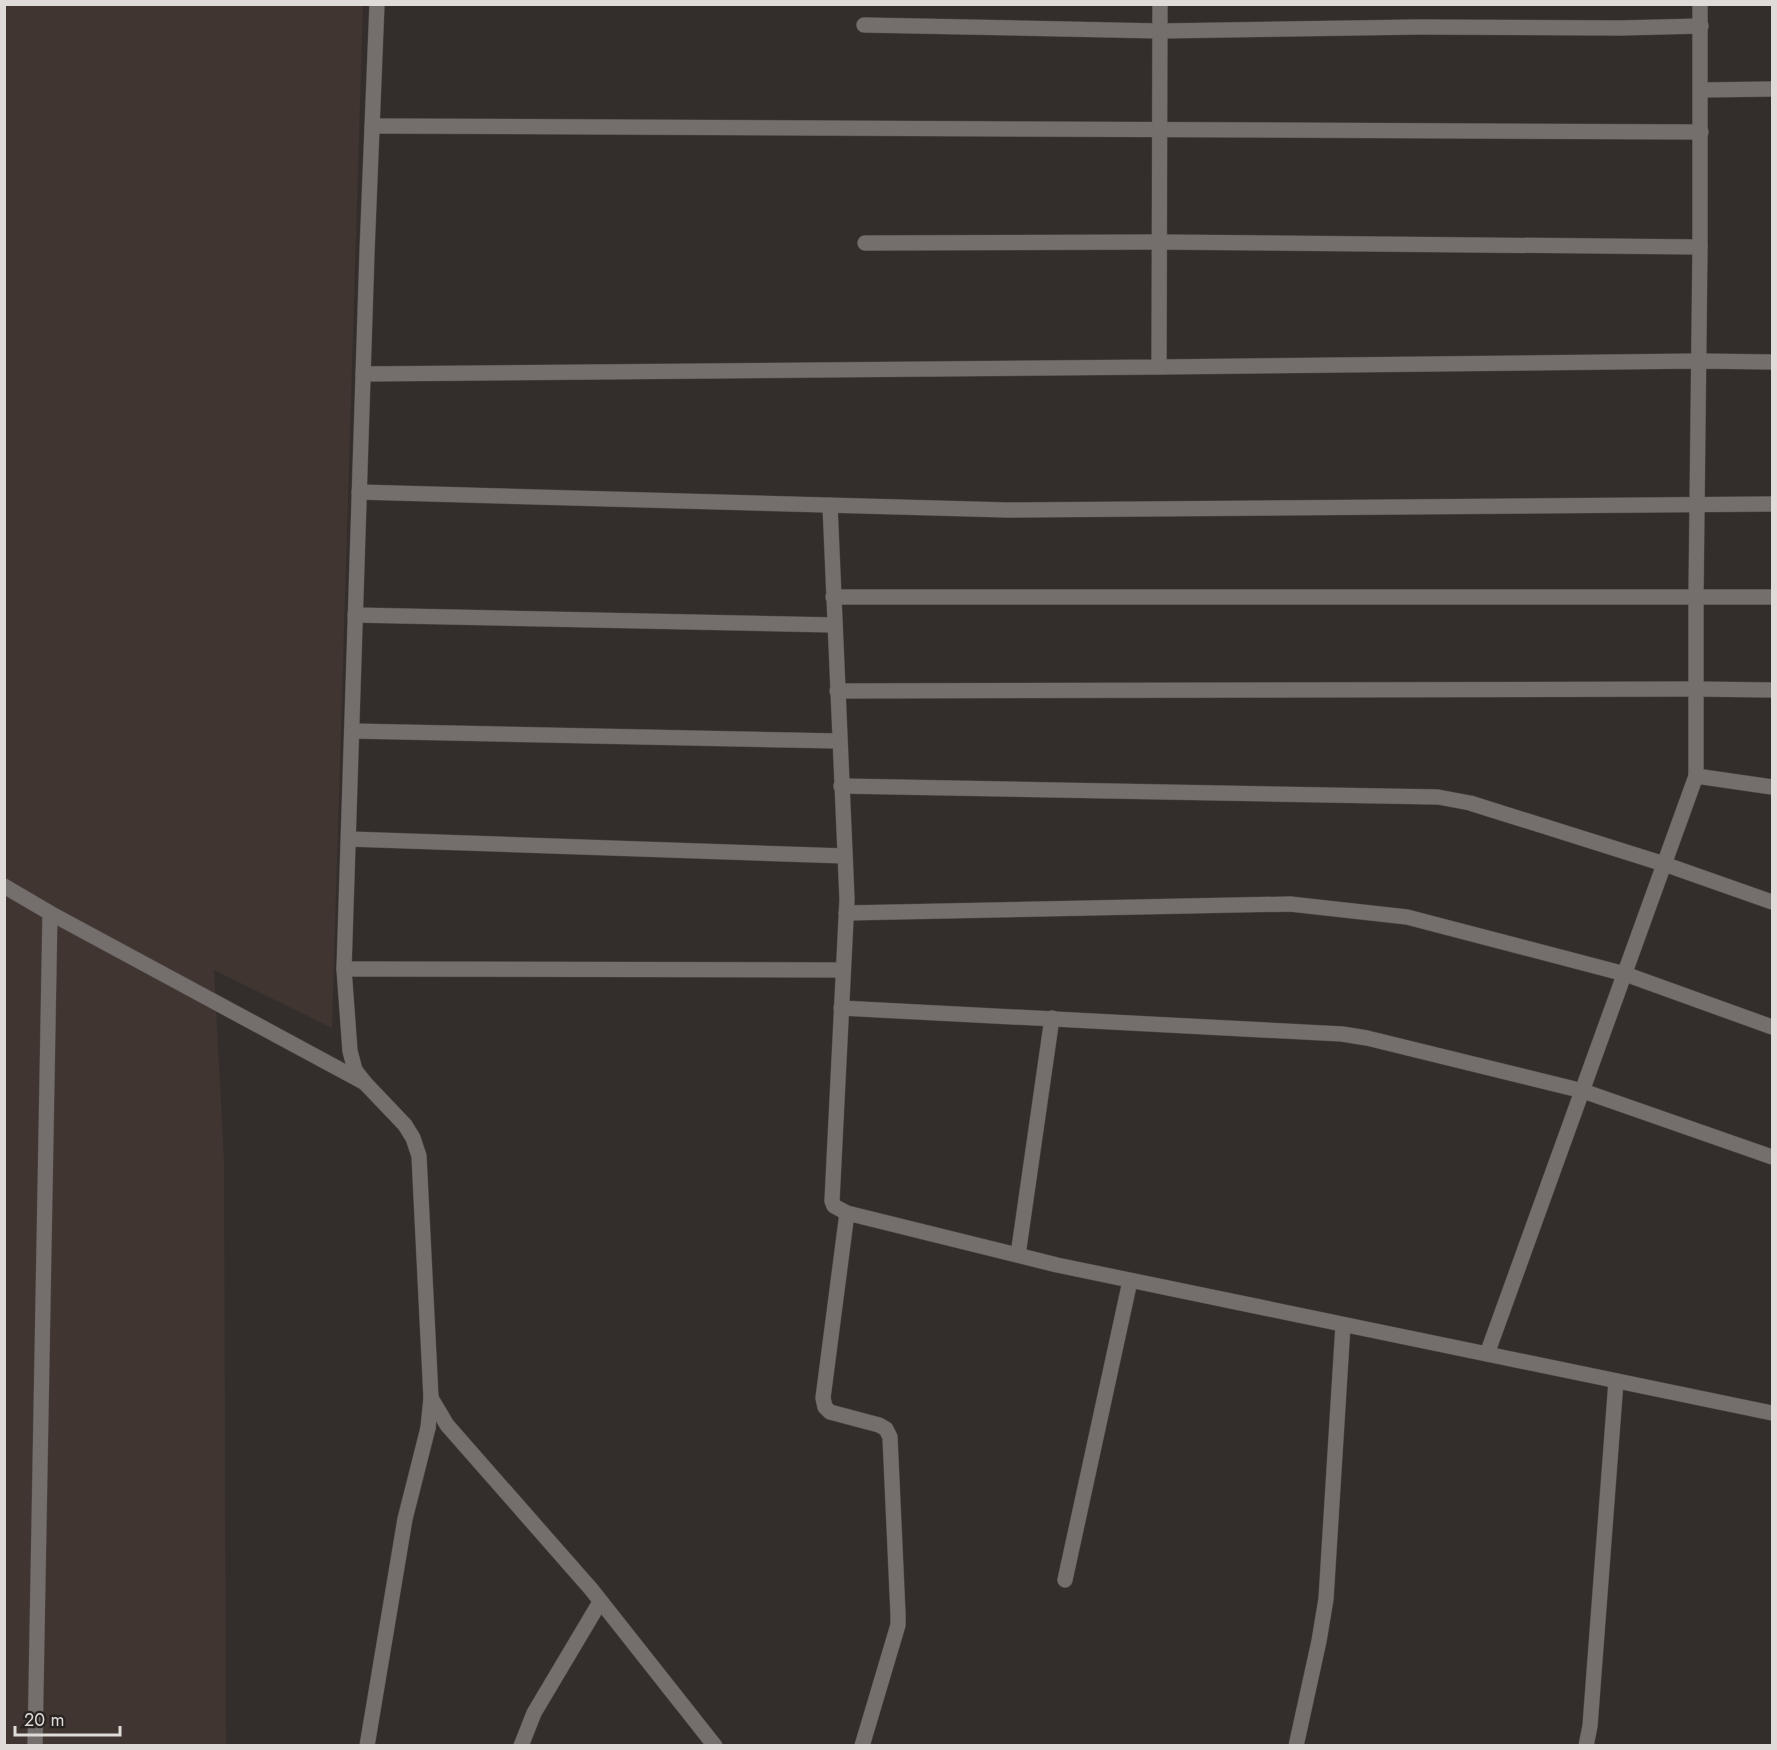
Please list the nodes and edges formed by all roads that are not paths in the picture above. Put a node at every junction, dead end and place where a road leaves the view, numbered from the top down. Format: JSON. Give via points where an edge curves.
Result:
{"nodes":[{"id":1,"x":377,"y":4,"type":"edge"},
{"id":2,"x":1160,"y":4,"type":"edge"},
{"id":3,"x":1700,"y":4,"type":"edge"},
{"id":4,"x":864,"y":25,"type":"dead end"},
{"id":5,"x":1701,"y":26,"type":"junction"},
{"id":6,"x":1160,"y":31,"type":"junction"},
{"id":7,"x":1773,"y":89,"type":"edge"},
{"id":8,"x":1701,"y":90,"type":"junction"},
{"id":9,"x":372,"y":126,"type":"junction"},
{"id":10,"x":1160,"y":130,"type":"junction"},
{"id":11,"x":1701,"y":132,"type":"junction"},
{"id":12,"x":1159,"y":242,"type":"junction"},
{"id":13,"x":866,"y":243,"type":"dead end"},
{"id":14,"x":1700,"y":247,"type":"junction"},
{"id":15,"x":1699,"y":361,"type":"junction"},
{"id":16,"x":1773,"y":362,"type":"edge"},
{"id":17,"x":1159,"y":367,"type":"junction"},
{"id":18,"x":363,"y":374,"type":"junction"},
{"id":19,"x":359,"y":492,"type":"junction"},
{"id":20,"x":1696,"y":504,"type":"junction"},
{"id":21,"x":1773,"y":504,"type":"edge"},
{"id":22,"x":830,"y":505,"type":"junction"},
{"id":23,"x":1695,"y":596,"type":"junction"},
{"id":24,"x":833,"y":597,"type":"junction"},
{"id":25,"x":1773,"y":597,"type":"edge"},
{"id":26,"x":355,"y":615,"type":"junction"},
{"id":27,"x":834,"y":625,"type":"junction"},
{"id":28,"x":1696,"y":689,"type":"junction"},
{"id":29,"x":1773,"y":690,"type":"edge"},
{"id":30,"x":837,"y":691,"type":"junction"},
{"id":31,"x":352,"y":731,"type":"junction"},
{"id":32,"x":839,"y":741,"type":"junction"},
{"id":33,"x":1696,"y":776,"type":"junction"},
{"id":34,"x":841,"y":786,"type":"junction"},
{"id":35,"x":1773,"y":787,"type":"edge"},
{"id":36,"x":349,"y":839,"type":"junction"},
{"id":37,"x":845,"y":856,"type":"junction"},
{"id":38,"x":1664,"y":864,"type":"junction"},
{"id":39,"x":4,"y":886,"type":"edge"},
{"id":40,"x":1773,"y":902,"type":"edge"},
{"id":41,"x":50,"y":913,"type":"junction"},
{"id":42,"x":846,"y":913,"type":"junction"},
{"id":43,"x":344,"y":969,"type":"junction"},
{"id":44,"x":842,"y":970,"type":"junction"},
{"id":45,"x":1625,"y":974,"type":"junction"},
{"id":46,"x":841,"y":1008,"type":"junction"},
{"id":47,"x":1052,"y":1018,"type":"junction"},
{"id":48,"x":1773,"y":1027,"type":"edge"},
{"id":49,"x":365,"y":1083,"type":"junction"},
{"id":50,"x":1583,"y":1091,"type":"junction"},
{"id":51,"x":1773,"y":1157,"type":"edge"},
{"id":52,"x":847,"y":1213,"type":"junction"},
{"id":53,"x":1018,"y":1255,"type":"junction"},
{"id":54,"x":1130,"y":1281,"type":"junction"},
{"id":55,"x":1343,"y":1325,"type":"junction"},
{"id":56,"x":1487,"y":1354,"type":"junction"},
{"id":57,"x":1616,"y":1381,"type":"junction"},
{"id":58,"x":431,"y":1398,"type":"junction"},
{"id":59,"x":1773,"y":1413,"type":"edge"},
{"id":60,"x":1065,"y":1580,"type":"dead end"},
{"id":61,"x":600,"y":1602,"type":"junction"},
{"id":62,"x":35,"y":1746,"type":"edge"},
{"id":63,"x":367,"y":1746,"type":"edge"},
{"id":64,"x":521,"y":1746,"type":"edge"},
{"id":65,"x":715,"y":1746,"type":"edge"},
{"id":66,"x":862,"y":1746,"type":"edge"},
{"id":67,"x":1296,"y":1746,"type":"edge"},
{"id":68,"x":1586,"y":1746,"type":"edge"}],
"edges":[{"from":1,"to":9,"type":"street"},
{"from":2,"to":6,"type":"street"},
{"from":3,"to":5,"type":"street"},
{"from":4,"to":6,"type":"street"},
{"from":5,"to":6,"type":"street"},
{"from":5,"to":8,"type":"street"},
{"from":6,"to":10,"type":"street"},
{"from":7,"to":8,"type":"street"},
{"from":8,"to":11,"type":"street"},
{"from":9,"to":10,"type":"street"},
{"from":9,"to":18,"type":"street"},
{"from":10,"to":11,"type":"street"},
{"from":10,"to":12,"type":"street"},
{"from":11,"to":14,"type":"street"},
{"from":12,"to":13,"type":"street"},
{"from":12,"to":14,"type":"street"},
{"from":12,"to":17,"type":"street"},
{"from":14,"to":15,"type":"street"},
{"from":15,"to":16,"type":"street"},
{"from":15,"to":17,"type":"street"},
{"from":15,"to":20,"type":"street"},
{"from":17,"to":18,"type":"street"},
{"from":18,"to":19,"type":"street"},
{"from":19,"to":22,"type":"street"},
{"from":19,"to":26,"type":"street"},
{"from":20,"to":21,"type":"street"},
{"from":20,"to":22,"type":"street","via":[[1006,510]]},
{"from":20,"to":23,"type":"street"},
{"from":22,"to":24,"type":"street"},
{"from":23,"to":24,"type":"street"},
{"from":23,"to":25,"type":"street"},
{"from":23,"to":28,"type":"street"},
{"from":24,"to":27,"type":"street"},
{"from":26,"to":27,"type":"street"},
{"from":26,"to":31,"type":"street"},
{"from":27,"to":30,"type":"street"},
{"from":28,"to":29,"type":"street"},
{"from":28,"to":30,"type":"street"},
{"from":28,"to":33,"type":"street"},
{"from":30,"to":32,"type":"street"},
{"from":31,"to":32,"type":"street"},
{"from":31,"to":36,"type":"street"},
{"from":32,"to":34,"type":"street"},
{"from":33,"to":35,"type":"street"},
{"from":33,"to":38,"type":"street"},
{"from":34,"to":37,"type":"street"},
{"from":34,"to":38,"type":"street","via":[[1438,797],[1470,803]]},
{"from":36,"to":37,"type":"street"},
{"from":36,"to":43,"type":"street"},
{"from":37,"to":42,"type":"street"},
{"from":38,"to":40,"type":"street"},
{"from":38,"to":45,"type":"street"},
{"from":39,"to":41,"type":"street"},
{"from":41,"to":49,"type":"street"},
{"from":41,"to":62,"type":"street"},
{"from":42,"to":44,"type":"street"},
{"from":42,"to":45,"type":"street","via":[[1290,904],[1407,917]]},
{"from":43,"to":44,"type":"street"},
{"from":43,"to":49,"type":"street","via":[[351,1051],[355,1070]]},
{"from":44,"to":46,"type":"street"},
{"from":45,"to":48,"type":"street"},
{"from":45,"to":50,"type":"street"},
{"from":46,"to":47,"type":"street"},
{"from":46,"to":52,"type":"street","via":[[832,1201]]},
{"from":47,"to":50,"type":"street","via":[[1342,1034]]},
{"from":47,"to":53,"type":"street"},
{"from":49,"to":58,"type":"street","via":[[405,1125],[419,1156]]},
{"from":50,"to":51,"type":"street"},
{"from":50,"to":56,"type":"street"},
{"from":52,"to":53,"type":"street"},
{"from":52,"to":66,"type":"street","via":[[823,1398],[830,1412],[879,1425],[890,1437],[898,1614]]},
{"from":53,"to":54,"type":"street"},
{"from":54,"to":55,"type":"street"},
{"from":54,"to":60,"type":"street"},
{"from":55,"to":56,"type":"street"},
{"from":55,"to":67,"type":"street","via":[[1326,1599]]},
{"from":56,"to":57,"type":"street"},
{"from":57,"to":59,"type":"street"},
{"from":57,"to":68,"type":"street"},
{"from":58,"to":61,"type":"street","via":[[447,1425]]},
{"from":58,"to":63,"type":"street","via":[[428,1428],[405,1519]]},
{"from":61,"to":64,"type":"street","via":[[534,1713]]},
{"from":61,"to":65,"type":"street"}]}
